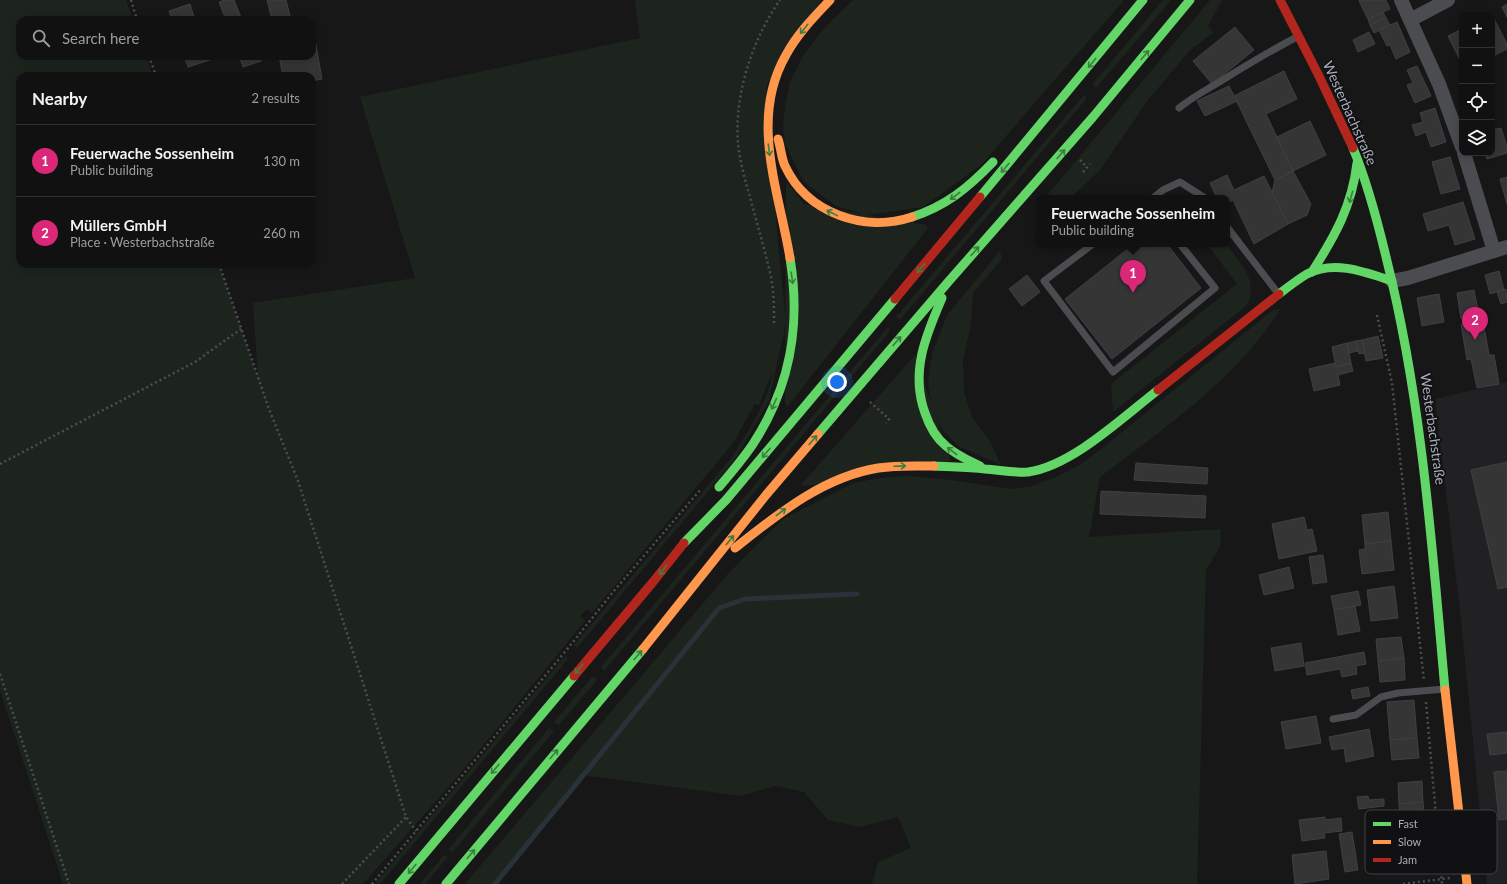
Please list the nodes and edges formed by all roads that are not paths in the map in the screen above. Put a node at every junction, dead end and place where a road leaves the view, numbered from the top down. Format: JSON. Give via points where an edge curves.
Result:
{"nodes":[{"id":1,"x":830,"y":0,"type":"edge"},
{"id":2,"x":1143,"y":0,"type":"edge"},
{"id":3,"x":1190,"y":0,"type":"edge"},
{"id":4,"x":1280,"y":0,"type":"edge"},
{"id":5,"x":1401,"y":0,"type":"edge"},
{"id":6,"x":1448,"y":0,"type":"edge"},
{"id":7,"x":1410,"y":20,"type":"junction"},
{"id":8,"x":1299,"y":36,"type":"junction"},
{"id":9,"x":788,"y":74,"type":"dead end"},
{"id":10,"x":1180,"y":108,"type":"dead end"},
{"id":11,"x":1039,"y":127,"type":"junction"},
{"id":12,"x":1459,"y":139,"type":"edge"},
{"id":13,"x":1465,"y":156,"type":"edge"},
{"id":14,"x":1357,"y":158,"type":"junction"},
{"id":15,"x":1157,"y":195,"type":"edge"},
{"id":16,"x":1200,"y":195,"type":"edge"},
{"id":17,"x":1230,"y":231,"type":"edge"},
{"id":18,"x":1089,"y":247,"type":"edge"},
{"id":19,"x":1182,"y":247,"type":"edge"},
{"id":20,"x":1501,"y":249,"type":"edge"},
{"id":21,"x":1312,"y":272,"type":"junction"},
{"id":22,"x":949,"y":281,"type":"junction"},
{"id":23,"x":1392,"y":281,"type":"junction"},
{"id":24,"x":1279,"y":294,"type":"junction"},
{"id":25,"x":986,"y":470,"type":"junction"},
{"id":26,"x":687,"y":539,"type":"junction"},
{"id":27,"x":706,"y":571,"type":"junction"},
{"id":28,"x":1445,"y":689,"type":"junction"},
{"id":29,"x":1333,"y":719,"type":"dead end"},
{"id":30,"x":1459,"y":810,"type":"edge"},
{"id":31,"x":399,"y":884,"type":"edge"},
{"id":32,"x":446,"y":884,"type":"edge"}],
"edges":[{"from":1,"to":26,"type":"main road","one_way":true,"via":[[806,26],[784,58],[771,94],[768,145],[789,251],[795,314],[787,369],[775,404],[757,438],[711,500]]},
{"from":2,"to":11,"type":"main road","one_way":true},
{"from":22,"to":3,"type":"main road","one_way":true,"via":[[1093,117]]},
{"from":4,"to":8,"type":"main road","name":"Westerbachstraße"},
{"from":5,"to":7,"type":"street"},
{"from":6,"to":7,"type":"street"},
{"from":7,"to":12,"type":"street","via":[[1439,84]]},
{"from":8,"to":10,"type":"lane","via":[[1254,60]]},
{"from":8,"to":14,"type":"main road","name":"Westerbachstraße"},
{"from":11,"to":9,"type":"main road","one_way":true,"via":[[994,161],[974,182],[950,200],[927,212],[904,220],[876,224],[851,221],[831,213],[812,201],[798,186],[785,164],[778,136],[778,106]]},
{"from":11,"to":26,"type":"main road","one_way":true,"via":[[726,500]]},
{"from":13,"to":20,"type":"street"},
{"from":14,"to":21,"type":"main road","one_way":true,"via":[[1354,188],[1348,207],[1339,228]]},
{"from":14,"to":23,"type":"main road","name":"Westerbachstraße","via":[[1375,213]]},
{"from":15,"to":16,"type":"lane","via":[[1180,182]]},
{"from":17,"to":24,"type":"lane"},
{"from":18,"to":19,"type":"lane","via":[[1044,281],[1113,372],[1215,288]]},
{"from":20,"to":23,"type":"street"},
{"from":21,"to":23,"type":"main road","via":[[1341,267]]},
{"from":21,"to":24,"type":"main road"},
{"from":25,"to":22,"type":"main road","one_way":true,"via":[[956,454],[942,442],[925,416],[919,393],[919,366],[924,341]]},
{"from":27,"to":22,"type":"main road","one_way":true,"via":[[766,495]]},
{"from":23,"to":28,"type":"main road","name":"Westerbachstraße","via":[[1412,377],[1424,464]]},
{"from":24,"to":25,"type":"main road","via":[[1094,440],[1071,455],[1052,465],[1031,471],[1013,473]]},
{"from":27,"to":25,"type":"main road","one_way":true,"via":[[794,502],[826,484],[852,474],[903,466]]},
{"from":26,"to":31,"type":"main road","one_way":true},
{"from":32,"to":27,"type":"main road","one_way":true},
{"from":28,"to":29,"type":"lane","via":[[1381,697],[1356,715]]},
{"from":28,"to":30,"type":"main road","name":"Westerbachstraße"}]}
